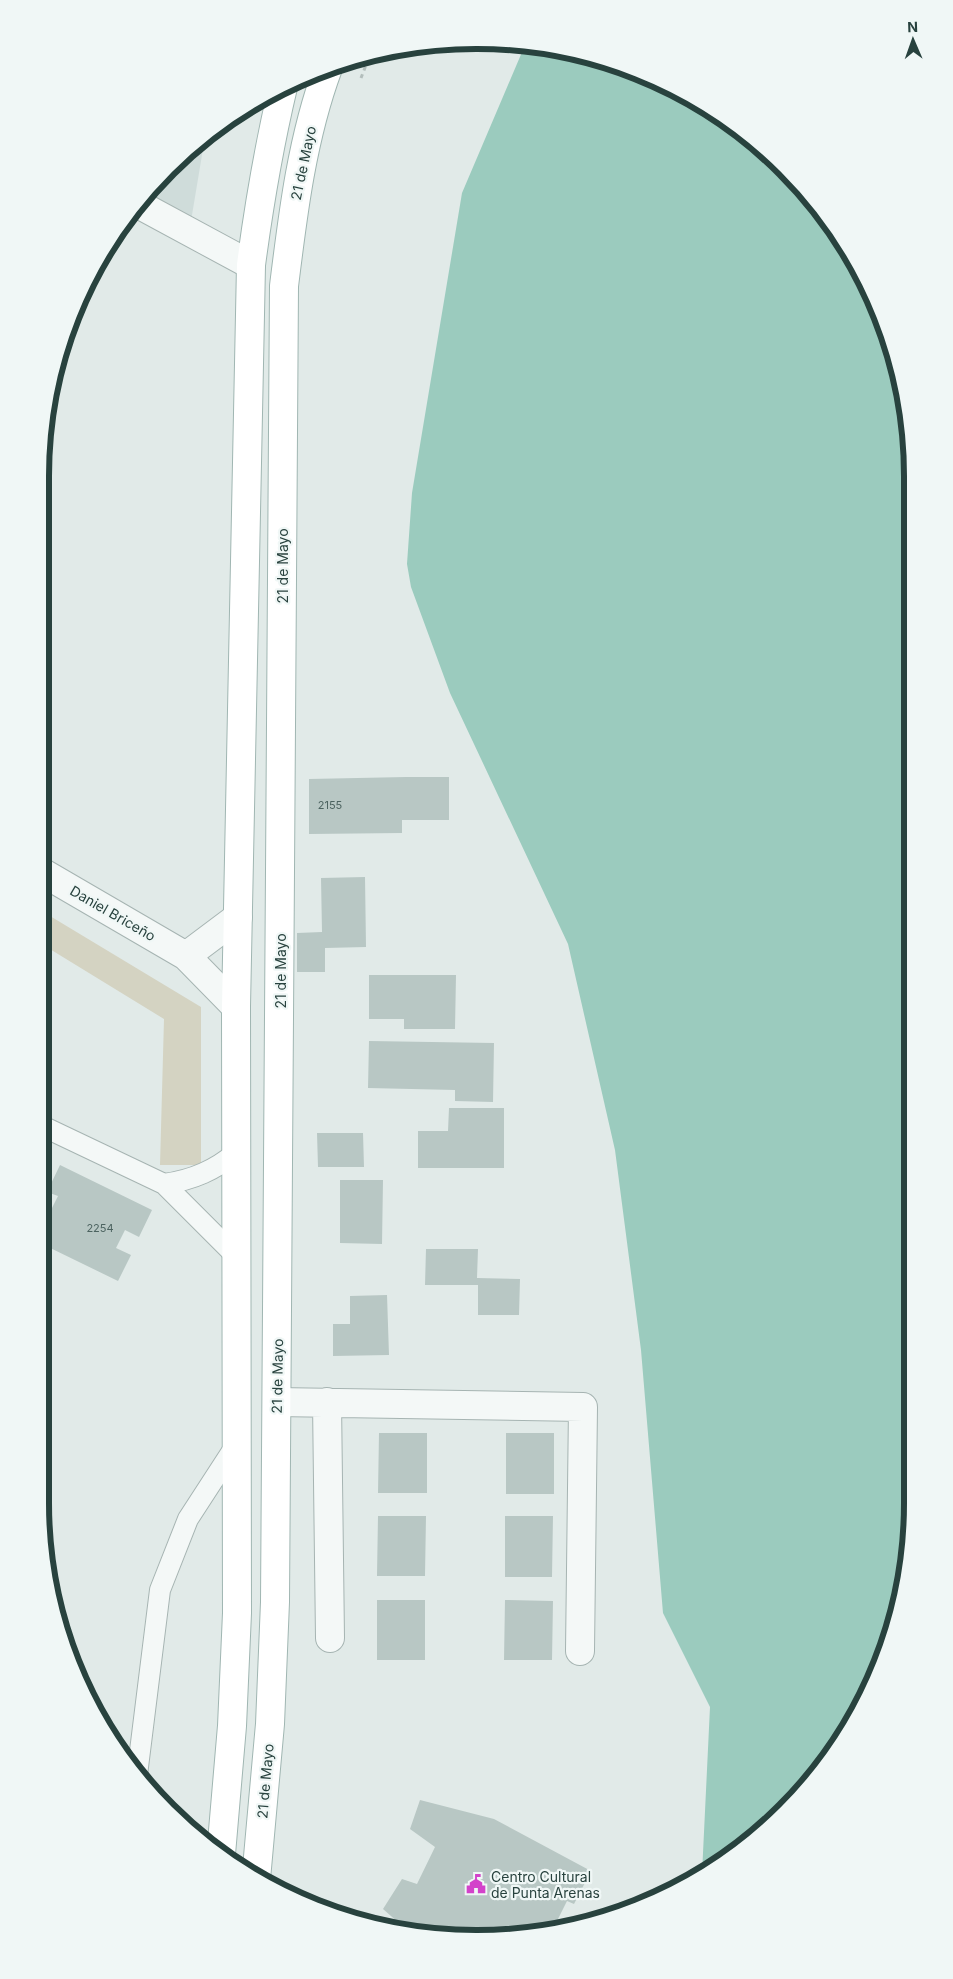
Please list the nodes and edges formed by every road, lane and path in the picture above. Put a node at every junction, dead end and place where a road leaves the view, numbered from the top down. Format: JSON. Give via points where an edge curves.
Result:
{"nodes":[{"id":1,"x":367,"y":63,"type":"edge"},
{"id":2,"x":326,"y":76,"type":"edge"},
{"id":3,"x":360,"y":81,"type":"dead end"},
{"id":4,"x":282,"y":96,"type":"edge"},
{"id":5,"x":144,"y":207,"type":"edge"},
{"id":6,"x":251,"y":265,"type":"junction"},
{"id":7,"x":49,"y":876,"type":"edge"},
{"id":8,"x":238,"y":917,"type":"junction"},
{"id":9,"x":186,"y":956,"type":"junction"},
{"id":10,"x":236,"y":1007,"type":"junction"},
{"id":11,"x":49,"y":1129,"type":"edge"},
{"id":12,"x":237,"y":1152,"type":"junction"},
{"id":13,"x":164,"y":1184,"type":"junction"},
{"id":14,"x":237,"y":1257,"type":"junction"},
{"id":15,"x":277,"y":1402,"type":"junction"},
{"id":16,"x":327,"y":1402,"type":"junction"},
{"id":17,"x":238,"y":1442,"type":"junction"},
{"id":18,"x":330,"y":1638,"type":"dead end"},
{"id":19,"x":580,"y":1650,"type":"dead end"},
{"id":20,"x":138,"y":1765,"type":"edge"},
{"id":21,"x":222,"y":1846,"type":"edge"},
{"id":22,"x":257,"y":1869,"type":"edge"}],
"edges":[{"from":1,"to":3,"type":"path"},
{"from":2,"to":15,"type":"main road","name":"21 de Mayo","via":[[306,143],[292,214],[284,286]]},
{"from":4,"to":6,"type":"main road","via":[[267,159]]},
{"from":5,"to":6,"type":"street"},
{"from":6,"to":8,"type":"main road"},
{"from":7,"to":9,"type":"street","name":"Daniel Briceño"},
{"from":8,"to":9,"type":"street"},
{"from":8,"to":10,"type":"main road"},
{"from":9,"to":10,"type":"street","name":"Daniel Briceño"},
{"from":10,"to":12,"type":"main road"},
{"from":11,"to":13,"type":"lane"},
{"from":12,"to":13,"type":"lane","via":[[190,1180]]},
{"from":12,"to":14,"type":"main road"},
{"from":13,"to":14,"type":"lane"},
{"from":14,"to":17,"type":"main road"},
{"from":15,"to":16,"type":"street"},
{"from":15,"to":22,"type":"main road","name":"21 de Mayo","via":[[276,1602],[270,1724]]},
{"from":16,"to":18,"type":"street"},
{"from":16,"to":19,"type":"street","via":[[583,1407]]},
{"from":17,"to":20,"type":"lane","via":[[188,1519],[160,1590]]},
{"from":17,"to":21,"type":"main road","via":[[233,1708]]}]}
